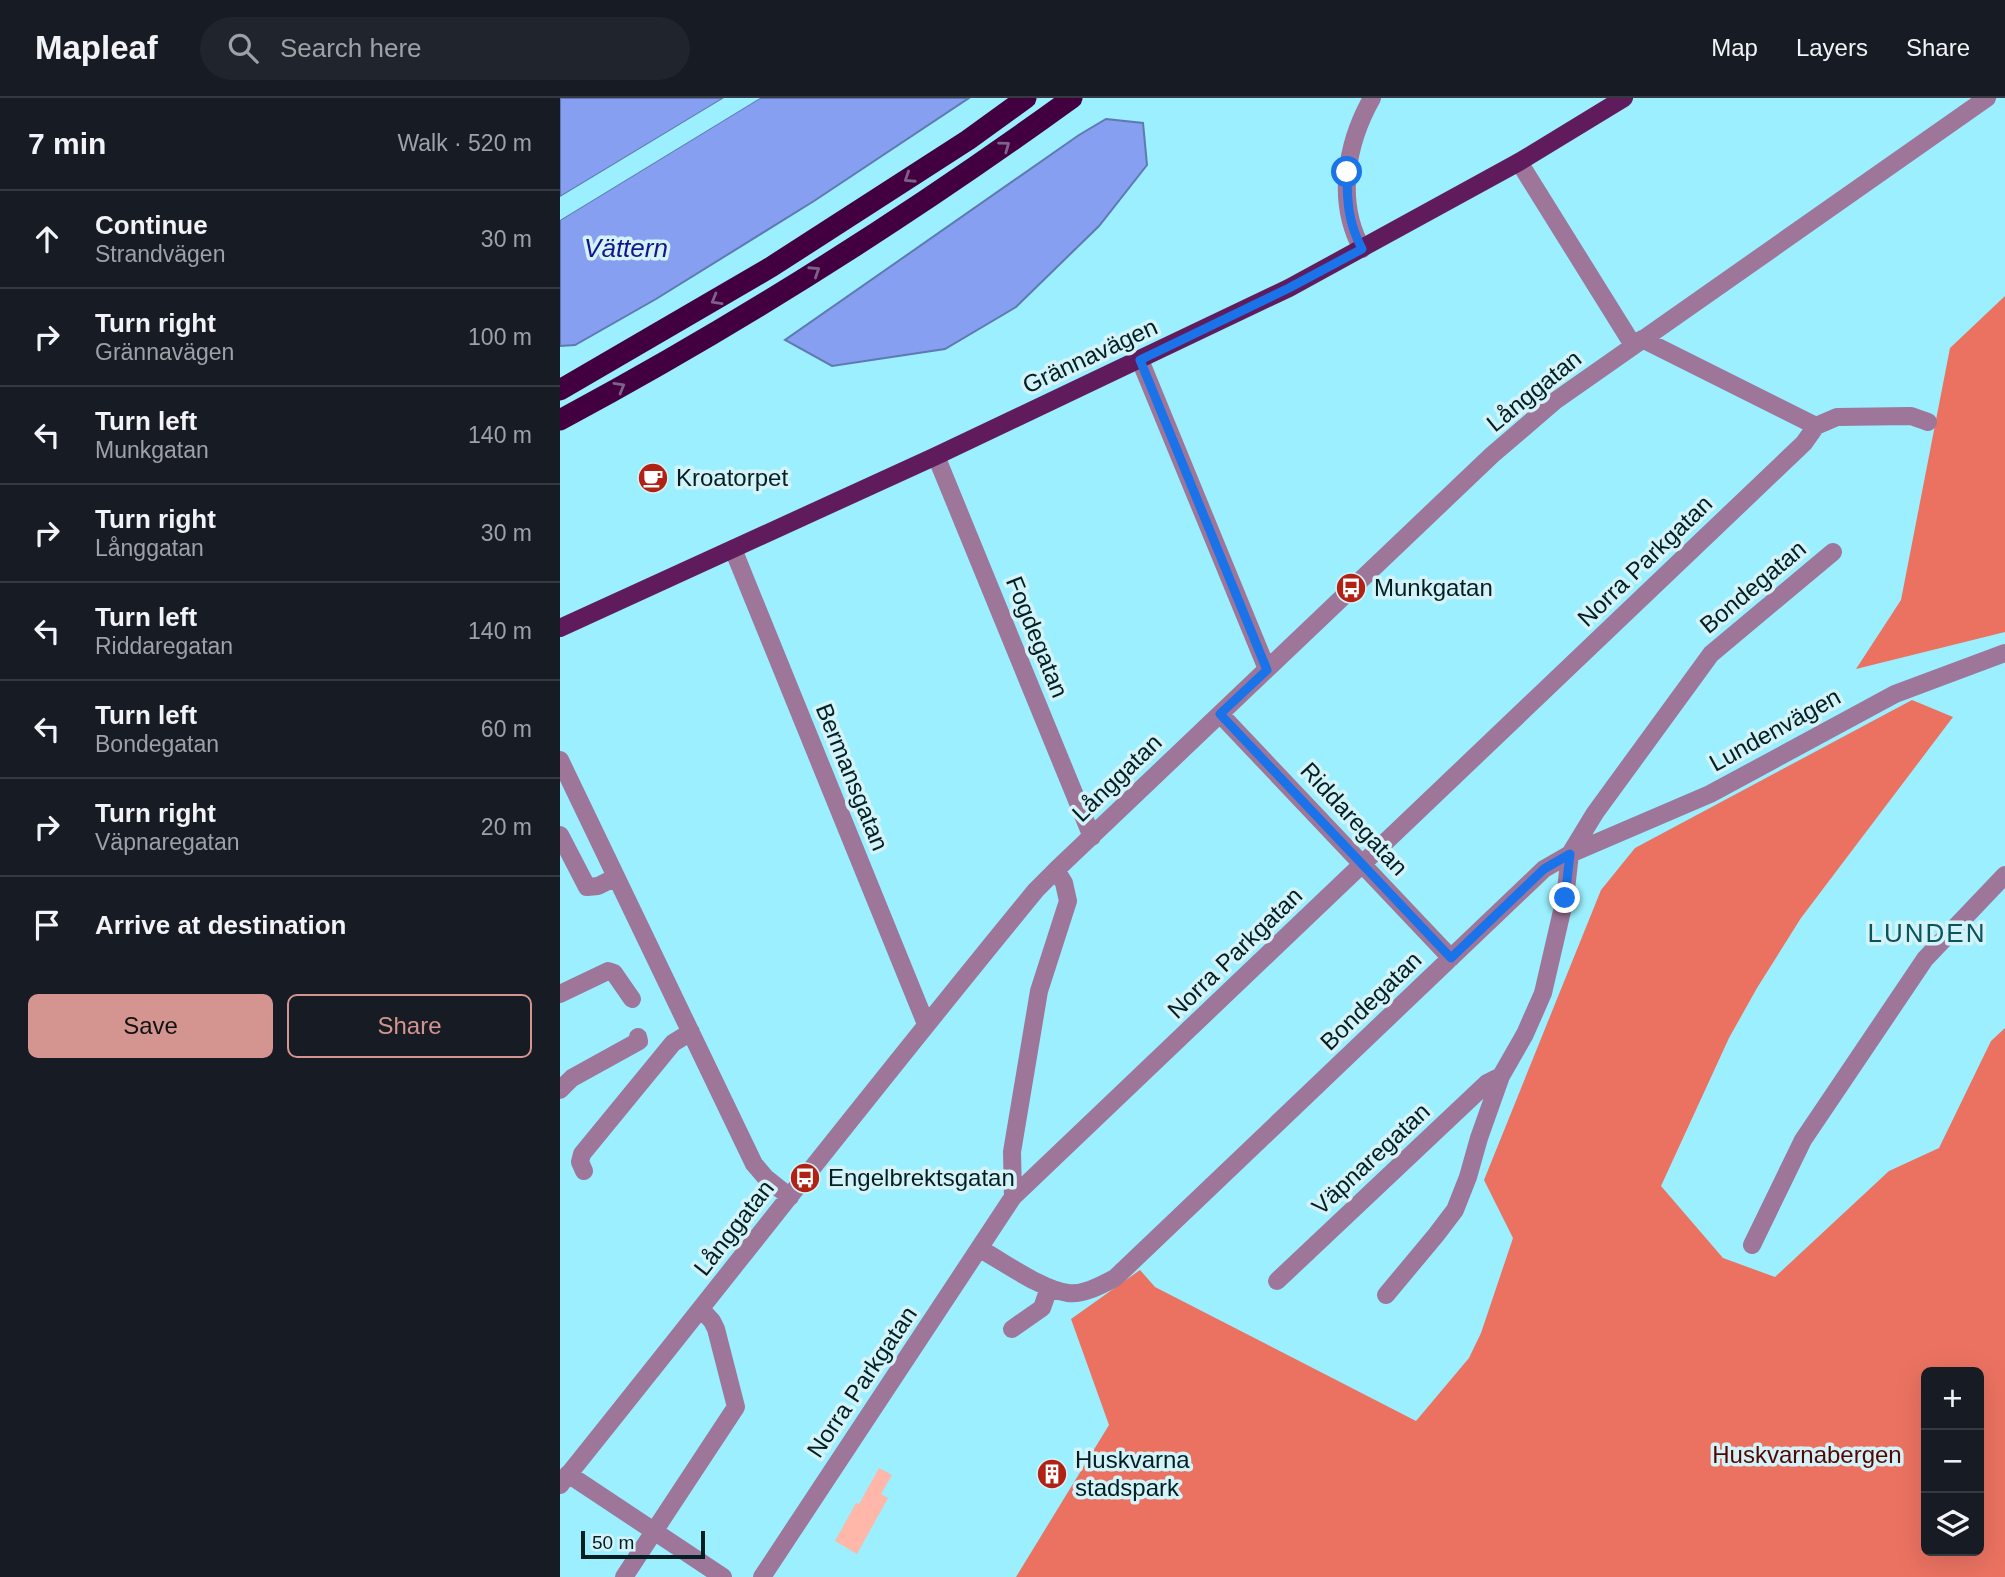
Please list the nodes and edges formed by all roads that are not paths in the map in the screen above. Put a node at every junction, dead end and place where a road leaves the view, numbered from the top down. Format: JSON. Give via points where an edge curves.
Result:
{"nodes":[{"id":1,"x":1026,"y":98,"type":"edge"},
{"id":2,"x":1072,"y":98,"type":"edge"},
{"id":3,"x":1372,"y":98,"type":"edge"},
{"id":4,"x":1624,"y":98,"type":"edge"},
{"id":5,"x":1987,"y":98,"type":"edge"},
{"id":6,"x":1519,"y":162,"type":"junction"},
{"id":7,"x":1362,"y":249,"type":"junction"},
{"id":8,"x":1637,"y":342,"type":"junction"},
{"id":9,"x":1140,"y":360,"type":"junction"},
{"id":10,"x":560,"y":390,"type":"edge"},
{"id":11,"x":560,"y":421,"type":"edge"},
{"id":12,"x":1928,"y":422,"type":"dead end"},
{"id":13,"x":1816,"y":426,"type":"junction"},
{"id":14,"x":936,"y":456,"type":"junction"},
{"id":15,"x":733,"y":549,"type":"junction"},
{"id":16,"x":1833,"y":552,"type":"dead end"},
{"id":17,"x":560,"y":628,"type":"edge"},
{"id":18,"x":2005,"y":653,"type":"edge"},
{"id":19,"x":1267,"y":670,"type":"junction"},
{"id":20,"x":1220,"y":714,"type":"junction"},
{"id":21,"x":560,"y":760,"type":"edge"},
{"id":22,"x":560,"y":835,"type":"edge"},
{"id":23,"x":1092,"y":837,"type":"junction"},
{"id":24,"x":1570,"y":854,"type":"junction"},
{"id":25,"x":1362,"y":864,"type":"junction"},
{"id":26,"x":1056,"y":870,"type":"junction"},
{"id":27,"x":2005,"y":875,"type":"edge"},
{"id":28,"x":616,"y":877,"type":"junction"},
{"id":29,"x":1451,"y":958,"type":"junction"},
{"id":30,"x":560,"y":994,"type":"edge"},
{"id":31,"x":632,"y":999,"type":"dead end"},
{"id":32,"x":926,"y":1024,"type":"junction"},
{"id":33,"x":691,"y":1032,"type":"junction"},
{"id":34,"x":638,"y":1037,"type":"dead end"},
{"id":35,"x":1501,"y":1076,"type":"junction"},
{"id":36,"x":560,"y":1090,"type":"edge"},
{"id":37,"x":584,"y":1171,"type":"dead end"},
{"id":38,"x":790,"y":1197,"type":"junction"},
{"id":39,"x":1013,"y":1197,"type":"junction"},
{"id":40,"x":1752,"y":1245,"type":"dead end"},
{"id":41,"x":980,"y":1249,"type":"junction"},
{"id":42,"x":1277,"y":1281,"type":"dead end"},
{"id":43,"x":1049,"y":1288,"type":"junction"},
{"id":44,"x":1387,"y":1295,"type":"dead end"},
{"id":45,"x":701,"y":1309,"type":"junction"},
{"id":46,"x":1012,"y":1329,"type":"dead end"},
{"id":47,"x":564,"y":1479,"type":"edge"},
{"id":48,"x":654,"y":1532,"type":"junction"},
{"id":49,"x":624,"y":1577,"type":"edge"},
{"id":50,"x":723,"y":1577,"type":"edge"},
{"id":51,"x":762,"y":1577,"type":"edge"}],
"edges":[{"from":1,"to":10,"type":"highway","one_way":true,"via":[[771,267]]},
{"from":11,"to":2,"type":"highway","one_way":true,"via":[[785,291],[987,160]]},
{"from":3,"to":7,"type":"street","via":[[1347,172],[1347,205]]},
{"from":4,"to":6,"type":"main road","name":"Grännavägen"},
{"from":5,"to":8,"type":"street","name":"Långgatan"},
{"from":6,"to":7,"type":"main road","name":"Grännavägen"},
{"from":6,"to":8,"type":"street"},
{"from":7,"to":9,"type":"main road","name":"Grännavägen"},
{"from":8,"to":13,"type":"street"},
{"from":8,"to":19,"type":"street","name":"Långgatan","via":[[1555,401],[1492,455]]},
{"from":9,"to":14,"type":"main road","name":"Grännavägen"},
{"from":9,"to":19,"type":"street"},
{"from":12,"to":13,"type":"street","via":[[1911,416],[1836,417]]},
{"from":13,"to":25,"type":"street","name":"Norra Parkgatan","via":[[1804,443]]},
{"from":14,"to":15,"type":"main road","name":"Grännavägen"},
{"from":14,"to":23,"type":"street","name":"Fogdegatan"},
{"from":15,"to":17,"type":"main road","name":"Grännavägen"},
{"from":15,"to":32,"type":"street","name":"Bermansgatan"},
{"from":16,"to":24,"type":"street","name":"Bondegatan","via":[[1711,654]]},
{"from":18,"to":24,"type":"street","name":"Lundenvägen","via":[[1895,694],[1710,794]]},
{"from":19,"to":20,"type":"street","name":"Långgatan"},
{"from":20,"to":23,"type":"street","name":"Långgatan"},
{"from":20,"to":25,"type":"street","name":"Riddaregatan"},
{"from":21,"to":28,"type":"street"},
{"from":22,"to":28,"type":"street","via":[[587,887]]},
{"from":23,"to":26,"type":"street","name":"Långgatan"},
{"from":24,"to":29,"type":"street","name":"Bondegatan","via":[[1544,869]]},
{"from":24,"to":35,"type":"street","name":"Väpnaregatan","via":[[1543,993]]},
{"from":25,"to":29,"type":"street","name":"Riddaregatan"},
{"from":25,"to":39,"type":"street","name":"Norra Parkgatan"},
{"from":26,"to":32,"type":"street","name":"Långgatan"},
{"from":26,"to":39,"type":"street","via":[[1068,901],[1039,991],[1012,1152]]},
{"from":27,"to":40,"type":"street","via":[[1925,959],[1803,1140]]},
{"from":28,"to":33,"type":"street"},
{"from":29,"to":43,"type":"street","name":"Bondegatan","via":[[1115,1278],[1071,1294]]},
{"from":30,"to":31,"type":"street","via":[[608,971]]},
{"from":32,"to":38,"type":"street","name":"Långgatan"},
{"from":33,"to":37,"type":"street","via":[[673,1043],[582,1154]]},
{"from":33,"to":38,"type":"street","via":[[754,1164]]},
{"from":34,"to":36,"type":"street","via":[[639,1041],[572,1078]]},
{"from":35,"to":42,"type":"street","name":"Väpnaregatan","via":[[1487,1083]]},
{"from":35,"to":44,"type":"street","name":"Väpnaregatan","via":[[1455,1210]]},
{"from":38,"to":45,"type":"street","name":"Långgatan"},
{"from":39,"to":41,"type":"street","name":"Norra Parkgatan"},
{"from":41,"to":43,"type":"street","name":"Bondegatan"},
{"from":41,"to":51,"type":"street","name":"Norra Parkgatan"},
{"from":43,"to":46,"type":"street","via":[[1042,1308]]},
{"from":45,"to":47,"type":"street","name":"Långgatan"},
{"from":45,"to":48,"type":"street","via":[[716,1329],[736,1407]]},
{"from":47,"to":48,"type":"street"},
{"from":48,"to":49,"type":"street"},
{"from":48,"to":50,"type":"street"}]}
